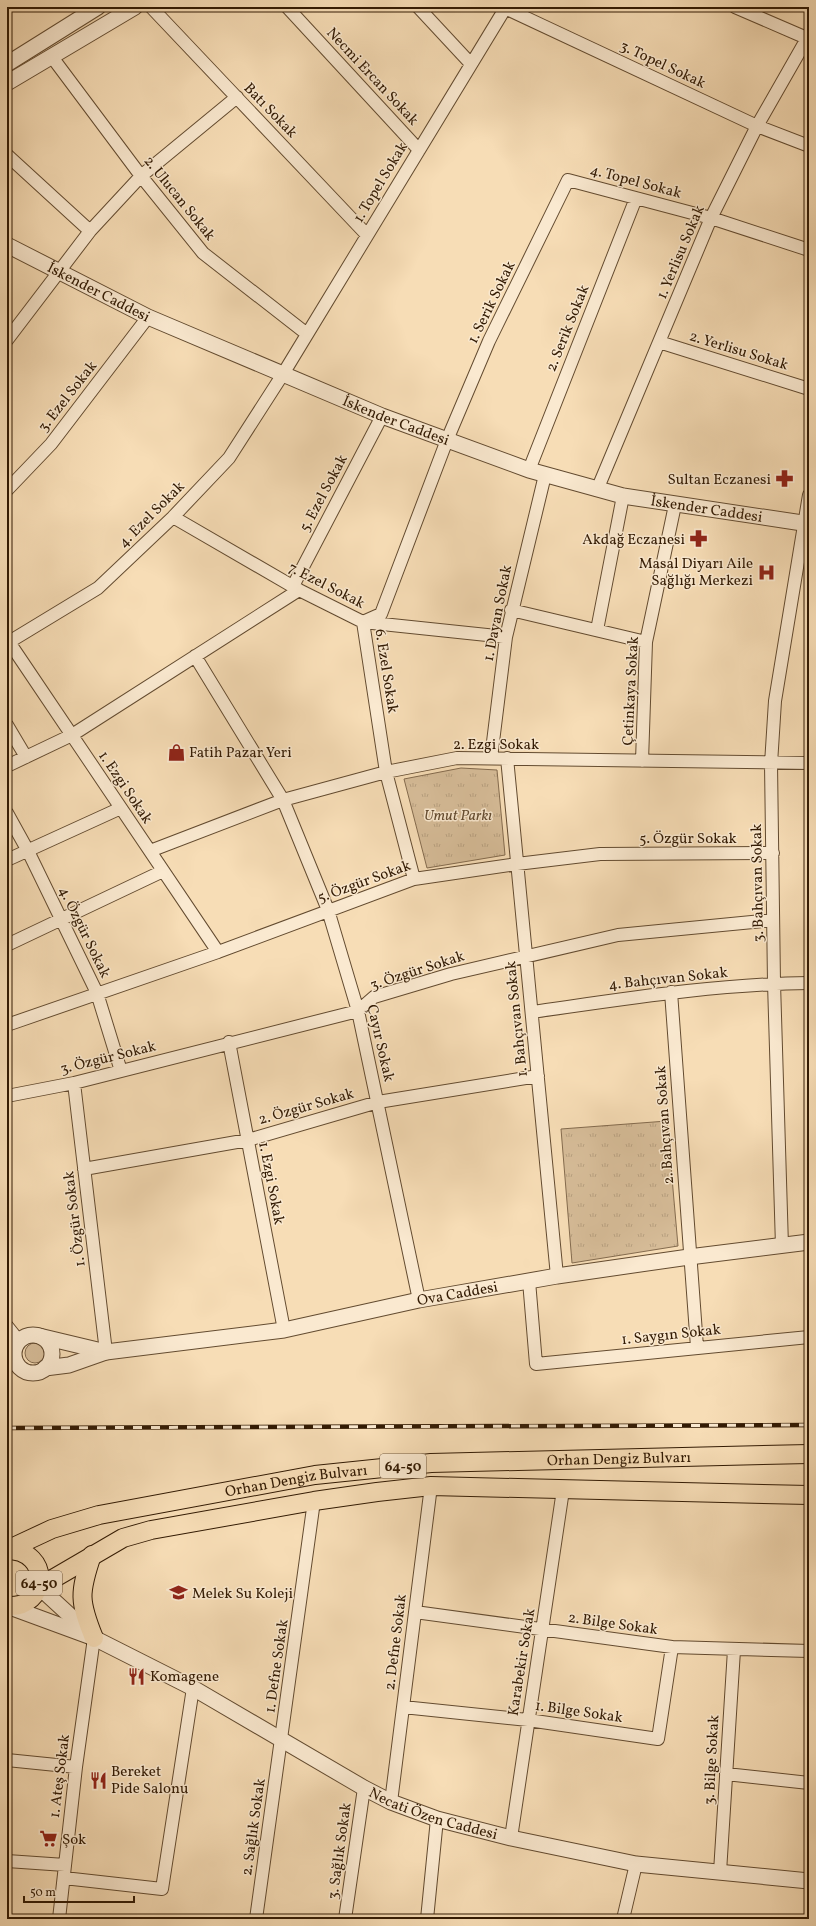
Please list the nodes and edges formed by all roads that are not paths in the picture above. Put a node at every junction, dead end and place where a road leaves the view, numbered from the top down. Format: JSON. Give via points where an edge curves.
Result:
{"nodes":[{"id":1,"x":96,"y":7,"type":"edge"},
{"id":2,"x":135,"y":7,"type":"edge"},
{"id":3,"x":152,"y":7,"type":"edge"},
{"id":4,"x":287,"y":7,"type":"edge"},
{"id":5,"x":418,"y":7,"type":"edge"},
{"id":6,"x":505,"y":7,"type":"edge"},
{"id":7,"x":735,"y":7,"type":"edge"},
{"id":8,"x":808,"y":37,"type":"edge"},
{"id":9,"x":42,"y":42,"type":"junction"},
{"id":10,"x":52,"y":57,"type":"junction"},
{"id":11,"x":7,"y":64,"type":"edge"},
{"id":12,"x":471,"y":64,"type":"junction"},
{"id":13,"x":7,"y":83,"type":"edge"},
{"id":14,"x":237,"y":98,"type":"junction"},
{"id":15,"x":757,"y":126,"type":"junction"},
{"id":16,"x":809,"y":146,"type":"edge"},
{"id":17,"x":419,"y":150,"type":"junction"},
{"id":18,"x":7,"y":155,"type":"edge"},
{"id":19,"x":141,"y":176,"type":"junction"},
{"id":20,"x":568,"y":180,"type":"joint"},
{"id":21,"x":636,"y":198,"type":"junction"},
{"id":22,"x":711,"y":218,"type":"junction"},
{"id":23,"x":90,"y":231,"type":"junction"},
{"id":24,"x":367,"y":235,"type":"junction"},
{"id":25,"x":7,"y":245,"type":"edge"},
{"id":26,"x":809,"y":250,"type":"edge"},
{"id":27,"x":58,"y":272,"type":"junction"},
{"id":28,"x":148,"y":317,"type":"junction"},
{"id":29,"x":307,"y":334,"type":"junction"},
{"id":30,"x":7,"y":340,"type":"edge"},
{"id":31,"x":659,"y":342,"type":"junction"},
{"id":32,"x":283,"y":374,"type":"junction"},
{"id":33,"x":809,"y":389,"type":"edge"},
{"id":34,"x":382,"y":416,"type":"junction"},
{"id":35,"x":447,"y":440,"type":"junction"},
{"id":36,"x":528,"y":470,"type":"junction"},
{"id":37,"x":545,"y":475,"type":"junction"},
{"id":38,"x":7,"y":490,"type":"edge"},
{"id":39,"x":597,"y":490,"type":"junction"},
{"id":40,"x":809,"y":495,"type":"edge"},
{"id":41,"x":623,"y":496,"type":"junction"},
{"id":42,"x":676,"y":505,"type":"junction"},
{"id":43,"x":173,"y":517,"type":"junction"},
{"id":44,"x":806,"y":524,"type":"edge"},
{"id":45,"x":296,"y":588,"type":"junction"},
{"id":46,"x":511,"y":610,"type":"junction"},
{"id":47,"x":363,"y":622,"type":"junction"},
{"id":48,"x":597,"y":630,"type":"junction"},
{"id":49,"x":506,"y":637,"type":"junction"},
{"id":50,"x":8,"y":641,"type":"edge"},
{"id":51,"x":646,"y":642,"type":"junction"},
{"id":52,"x":195,"y":656,"type":"junction"},
{"id":53,"x":7,"y":725,"type":"edge"},
{"id":54,"x":72,"y":735,"type":"junction"},
{"id":55,"x":26,"y":757,"type":"junction"},
{"id":56,"x":491,"y":758,"type":"junction"},
{"id":57,"x":507,"y":758,"type":"junction"},
{"id":58,"x":642,"y":761,"type":"junction"},
{"id":59,"x":809,"y":763,"type":"edge"},
{"id":60,"x":772,"y":764,"type":"junction"},
{"id":61,"x":7,"y":766,"type":"edge"},
{"id":62,"x":386,"y":772,"type":"junction"},
{"id":63,"x":283,"y":800,"type":"junction"},
{"id":64,"x":121,"y":808,"type":"junction"},
{"id":65,"x":7,"y":813,"type":"edge"},
{"id":66,"x":28,"y":851,"type":"junction"},
{"id":67,"x":150,"y":852,"type":"junction"},
{"id":68,"x":773,"y":853,"type":"junction"},
{"id":69,"x":7,"y":860,"type":"edge"},
{"id":70,"x":517,"y":864,"type":"junction"},
{"id":71,"x":163,"y":871,"type":"junction"},
{"id":72,"x":414,"y":879,"type":"junction"},
{"id":73,"x":328,"y":910,"type":"junction"},
{"id":74,"x":62,"y":919,"type":"junction"},
{"id":75,"x":773,"y":920,"type":"junction"},
{"id":76,"x":7,"y":945,"type":"edge"},
{"id":77,"x":218,"y":952,"type":"junction"},
{"id":78,"x":526,"y":956,"type":"junction"},
{"id":79,"x":809,"y":983,"type":"edge"},
{"id":80,"x":774,"y":984,"type":"junction"},
{"id":81,"x":671,"y":992,"type":"junction"},
{"id":82,"x":97,"y":994,"type":"junction"},
{"id":83,"x":358,"y":1011,"type":"junction"},
{"id":84,"x":532,"y":1012,"type":"junction"},
{"id":85,"x":7,"y":1025,"type":"edge"},
{"id":86,"x":229,"y":1042,"type":"junction"},
{"id":87,"x":121,"y":1071,"type":"junction"},
{"id":88,"x":538,"y":1076,"type":"junction"},
{"id":89,"x":74,"y":1082,"type":"junction"},
{"id":90,"x":7,"y":1096,"type":"edge"},
{"id":91,"x":378,"y":1102,"type":"junction"},
{"id":92,"x":248,"y":1140,"type":"junction"},
{"id":93,"x":84,"y":1170,"type":"junction"},
{"id":94,"x":809,"y":1242,"type":"edge"},
{"id":95,"x":782,"y":1246,"type":"junction"},
{"id":96,"x":689,"y":1257,"type":"junction"},
{"id":97,"x":557,"y":1276,"type":"junction"},
{"id":98,"x":529,"y":1281,"type":"junction"},
{"id":99,"x":419,"y":1300,"type":"junction"},
{"id":100,"x":7,"y":1326,"type":"edge"},
{"id":101,"x":284,"y":1330,"type":"junction"},
{"id":102,"x":39,"y":1336,"type":"junction"},
{"id":103,"x":809,"y":1336,"type":"edge"},
{"id":104,"x":13,"y":1340,"type":"edge"},
{"id":105,"x":697,"y":1347,"type":"junction"},
{"id":106,"x":106,"y":1352,"type":"junction"},
{"id":107,"x":13,"y":1364,"type":"edge"},
{"id":108,"x":45,"y":1368,"type":"junction"},
{"id":109,"x":809,"y":1454,"type":"edge"},
{"id":110,"x":431,"y":1486,"type":"junction"},
{"id":111,"x":563,"y":1490,"type":"junction"},
{"id":112,"x":809,"y":1495,"type":"edge"},
{"id":113,"x":314,"y":1501,"type":"junction"},
{"id":114,"x":7,"y":1550,"type":"edge"},
{"id":115,"x":92,"y":1555,"type":"junction"},
{"id":116,"x":39,"y":1587,"type":"junction"},
{"id":117,"x":7,"y":1606,"type":"edge"},
{"id":118,"x":415,"y":1612,"type":"junction"},
{"id":119,"x":542,"y":1630,"type":"junction"},
{"id":120,"x":94,"y":1638,"type":"junction"},
{"id":121,"x":672,"y":1647,"type":"junction"},
{"id":122,"x":734,"y":1650,"type":"junction"},
{"id":123,"x":809,"y":1651,"type":"edge"},
{"id":124,"x":193,"y":1688,"type":"junction"},
{"id":125,"x":403,"y":1707,"type":"junction"},
{"id":126,"x":528,"y":1720,"type":"junction"},
{"id":127,"x":282,"y":1740,"type":"junction"},
{"id":128,"x":7,"y":1760,"type":"edge"},
{"id":129,"x":76,"y":1767,"type":"junction"},
{"id":130,"x":726,"y":1774,"type":"junction"},
{"id":131,"x":809,"y":1783,"type":"edge"},
{"id":132,"x":364,"y":1788,"type":"junction"},
{"id":133,"x":391,"y":1802,"type":"junction"},
{"id":134,"x":437,"y":1819,"type":"junction"},
{"id":135,"x":511,"y":1838,"type":"junction"},
{"id":136,"x":7,"y":1861,"type":"edge"},
{"id":137,"x":636,"y":1864,"type":"junction"},
{"id":138,"x":65,"y":1871,"type":"junction"},
{"id":139,"x":720,"y":1872,"type":"junction"},
{"id":140,"x":809,"y":1881,"type":"edge"},
{"id":141,"x":59,"y":1919,"type":"edge"},
{"id":142,"x":256,"y":1919,"type":"edge"},
{"id":143,"x":345,"y":1919,"type":"edge"},
{"id":144,"x":427,"y":1919,"type":"edge"},
{"id":145,"x":623,"y":1919,"type":"edge"}],
"edges":[{"from":1,"to":9,"type":"street"},
{"from":2,"to":10,"type":"street"},
{"from":3,"to":14,"type":"street","name":"Batı Sokak"},
{"from":4,"to":17,"type":"street","name":"Necmi Ercan Sokak"},
{"from":5,"to":12,"type":"street"},
{"from":6,"to":12,"type":"street","name":"1. Topel Sokak"},
{"from":6,"to":15,"type":"street","name":"3. Topel Sokak"},
{"from":7,"to":8,"type":"street"},
{"from":8,"to":15,"type":"street","name":"1. Yerlisu Sokak"},
{"from":9,"to":10,"type":"street"},
{"from":9,"to":11,"type":"street"},
{"from":10,"to":13,"type":"street"},
{"from":10,"to":19,"type":"street","name":"2. Ulucan Sokak"},
{"from":12,"to":17,"type":"street","name":"1. Topel Sokak"},
{"from":14,"to":19,"type":"street"},
{"from":14,"to":24,"type":"street","name":"Batı Sokak"},
{"from":15,"to":16,"type":"street","name":"3. Topel Sokak"},
{"from":15,"to":22,"type":"street","name":"1. Yerlisu Sokak"},
{"from":17,"to":24,"type":"street","name":"1. Topel Sokak"},
{"from":18,"to":23,"type":"street"},
{"from":19,"to":23,"type":"street"},
{"from":19,"to":29,"type":"street","name":"2. Ulucan Sokak","via":[[203,253]]},
{"from":20,"to":21,"type":"street","name":"4. Topel Sokak"},
{"from":20,"to":35,"type":"street","name":"1. Serik Sokak","via":[[490,341]]},
{"from":21,"to":22,"type":"street","name":"4. Topel Sokak"},
{"from":21,"to":36,"type":"street","name":"2. Serik Sokak"},
{"from":22,"to":26,"type":"street","name":"4. Topel Sokak"},
{"from":22,"to":31,"type":"street","name":"1. Yerlisu Sokak"},
{"from":23,"to":27,"type":"street"},
{"from":24,"to":29,"type":"street","name":"1. Topel Sokak"},
{"from":25,"to":27,"type":"street","name":"İskender Caddesi"},
{"from":27,"to":28,"type":"street","name":"İskender Caddesi"},
{"from":27,"to":30,"type":"street"},
{"from":28,"to":32,"type":"street","name":"İskender Caddesi"},
{"from":28,"to":38,"type":"street","name":"3. Ezel Sokak","via":[[51,444]]},
{"from":29,"to":32,"type":"street","name":"1. Topel Sokak"},
{"from":31,"to":33,"type":"street","name":"2. Yerlisu Sokak"},
{"from":31,"to":39,"type":"street","name":"1. Yerlisu Sokak"},
{"from":32,"to":34,"type":"street","name":"İskender Caddesi"},
{"from":32,"to":43,"type":"street","name":"4. Ezel Sokak","via":[[229,458]]},
{"from":34,"to":35,"type":"street","name":"İskender Caddesi"},
{"from":34,"to":45,"type":"street","name":"5. Ezel Sokak"},
{"from":35,"to":36,"type":"street","name":"İskender Caddesi"},
{"from":35,"to":47,"type":"street","name":"6. Ezel Sokak","via":[[381,614]]},
{"from":36,"to":37,"type":"street","name":"İskender Caddesi"},
{"from":37,"to":39,"type":"street","name":"İskender Caddesi"},
{"from":37,"to":46,"type":"street","name":"1. Dayan Sokak"},
{"from":39,"to":41,"type":"street","name":"İskender Caddesi"},
{"from":40,"to":44,"type":"street","name":"3. Bahçıvan Sokak"},
{"from":41,"to":42,"type":"street","name":"İskender Caddesi"},
{"from":41,"to":48,"type":"street"},
{"from":42,"to":44,"type":"street","name":"İskender Caddesi"},
{"from":42,"to":51,"type":"street","name":"Çetinkaya Sokak"},
{"from":43,"to":45,"type":"street","name":"7. Ezel Sokak"},
{"from":43,"to":50,"type":"street","name":"4. Ezel Sokak","via":[[98,588]]},
{"from":44,"to":60,"type":"street","name":"3. Bahçıvan Sokak","via":[[775,701]]},
{"from":45,"to":47,"type":"street","name":"7. Ezel Sokak"},
{"from":45,"to":52,"type":"street"},
{"from":46,"to":48,"type":"street"},
{"from":46,"to":49,"type":"street","name":"1. Dayan Sokak"},
{"from":47,"to":49,"type":"street","name":"7. Ezel Sokak"},
{"from":47,"to":62,"type":"street","name":"6. Ezel Sokak"},
{"from":48,"to":51,"type":"street"},
{"from":49,"to":56,"type":"street","name":"1. Dayan Sokak"},
{"from":50,"to":54,"type":"street","name":"1. Ezgi Sokak"},
{"from":51,"to":58,"type":"street","name":"Çetinkaya Sokak"},
{"from":52,"to":54,"type":"street"},
{"from":52,"to":63,"type":"street","name":"Çayır Sokak"},
{"from":53,"to":55,"type":"street"},
{"from":54,"to":55,"type":"street"},
{"from":54,"to":64,"type":"street","name":"1. Ezgi Sokak"},
{"from":55,"to":61,"type":"street"},
{"from":56,"to":57,"type":"street","name":"2. Ezgi Sokak"},
{"from":56,"to":62,"type":"street","name":"2. Ezgi Sokak","via":[[457,758]]},
{"from":57,"to":58,"type":"street","name":"2. Ezgi Sokak"},
{"from":57,"to":70,"type":"street","name":"1. Bahçıvan Sokak"},
{"from":58,"to":60,"type":"street","name":"2. Ezgi Sokak"},
{"from":59,"to":60,"type":"street","name":"2. Ezgi Sokak"},
{"from":60,"to":68,"type":"street","name":"3. Bahçıvan Sokak"},
{"from":62,"to":63,"type":"street","name":"2. Ezgi Sokak"},
{"from":62,"to":72,"type":"street","name":"6. Ezel Sokak"},
{"from":63,"to":67,"type":"street","name":"2. Ezgi Sokak"},
{"from":63,"to":73,"type":"street","name":"Çayır Sokak"},
{"from":64,"to":66,"type":"street"},
{"from":64,"to":67,"type":"street","name":"1. Ezgi Sokak"},
{"from":65,"to":66,"type":"street","name":"4. Özgür Sokak"},
{"from":66,"to":69,"type":"street"},
{"from":66,"to":74,"type":"street","name":"4. Özgür Sokak"},
{"from":67,"to":71,"type":"street","name":"1. Ezgi Sokak"},
{"from":68,"to":70,"type":"street","name":"5. Özgür Sokak","via":[[600,854]]},
{"from":68,"to":75,"type":"street","name":"3. Bahçıvan Sokak"},
{"from":70,"to":72,"type":"street","name":"5. Özgür Sokak"},
{"from":70,"to":78,"type":"street","name":"1. Bahçıvan Sokak"},
{"from":71,"to":74,"type":"street"},
{"from":71,"to":77,"type":"street","name":"1. Ezgi Sokak"},
{"from":72,"to":73,"type":"street","name":"5. Özgür Sokak"},
{"from":73,"to":77,"type":"street","name":"5. Özgür Sokak"},
{"from":73,"to":83,"type":"street","name":"Çayır Sokak"},
{"from":74,"to":76,"type":"street"},
{"from":74,"to":82,"type":"street","name":"4. Özgür Sokak"},
{"from":75,"to":78,"type":"street","name":"3. Özgür Sokak","via":[[618,935]]},
{"from":75,"to":80,"type":"street","name":"3. Bahçıvan Sokak"},
{"from":77,"to":82,"type":"street","name":"5. Özgür Sokak"},
{"from":78,"to":83,"type":"street","name":"3. Özgür Sokak","via":[[451,974],[374,997]]},
{"from":78,"to":84,"type":"street","name":"1. Bahçıvan Sokak"},
{"from":79,"to":80,"type":"street","name":"4. Bahçıvan Sokak"},
{"from":80,"to":81,"type":"street","name":"4. Bahçıvan Sokak"},
{"from":80,"to":95,"type":"street","name":"3. Bahçıvan Sokak"},
{"from":81,"to":84,"type":"street","name":"4. Bahçıvan Sokak"},
{"from":81,"to":96,"type":"street","name":"2. Bahçıvan Sokak"},
{"from":82,"to":85,"type":"street","name":"5. Özgür Sokak"},
{"from":82,"to":87,"type":"street","name":"4. Özgür Sokak"},
{"from":83,"to":86,"type":"street","name":"3. Özgür Sokak"},
{"from":83,"to":91,"type":"street","name":"Çayır Sokak"},
{"from":84,"to":88,"type":"street","name":"1. Bahçıvan Sokak"},
{"from":86,"to":87,"type":"street","name":"3. Özgür Sokak"},
{"from":86,"to":92,"type":"street","name":"1. Ezgi Sokak"},
{"from":87,"to":89,"type":"street","name":"3. Özgür Sokak"},
{"from":88,"to":91,"type":"street","name":"2. Özgür Sokak"},
{"from":88,"to":97,"type":"street","name":"1. Bahçıvan Sokak"},
{"from":89,"to":90,"type":"street","name":"3. Özgür Sokak"},
{"from":89,"to":93,"type":"street","name":"1. Özgür Sokak"},
{"from":91,"to":92,"type":"street","name":"2. Özgür Sokak"},
{"from":91,"to":99,"type":"street","name":"Çayır Sokak"},
{"from":92,"to":93,"type":"street","name":"2. Özgür Sokak"},
{"from":92,"to":101,"type":"street","name":"1. Ezgi Sokak"},
{"from":93,"to":106,"type":"street","name":"1. Özgür Sokak"},
{"from":94,"to":95,"type":"street","name":"Ova Caddesi"},
{"from":95,"to":96,"type":"street","name":"Ova Caddesi"},
{"from":96,"to":97,"type":"street","name":"Ova Caddesi"},
{"from":96,"to":105,"type":"street","name":"2. Bahçıvan Sokak"},
{"from":97,"to":98,"type":"street","name":"Ova Caddesi"},
{"from":98,"to":99,"type":"street","name":"Ova Caddesi"},
{"from":98,"to":105,"type":"street","name":"1. Saygın Sokak","via":[[536,1364]]},
{"from":99,"to":101,"type":"street","name":"Ova Caddesi"},
{"from":100,"to":104,"type":"street"},
{"from":101,"to":106,"type":"street","name":"Ova Caddesi"},
{"from":102,"to":104,"type":"street"},
{"from":102,"to":106,"type":"street"},
{"from":102,"to":108,"type":"street","via":[[48,1342],[50,1347],[51,1358]]},
{"from":103,"to":105,"type":"street","name":"1. Saygın Sokak"},
{"from":104,"to":107,"type":"street"},
{"from":106,"to":108,"type":"street","via":[[69,1365]]},
{"from":107,"to":108,"type":"street","via":[[33,1372]]},
{"from":109,"to":114,"type":"main road","name":"Orhan Dengiz Bulvarı","number":"64-50","via":[[431,1463],[315,1475],[99,1515],[52,1529]]},
{"from":110,"to":111,"type":"main road","name":"Orhan Dengiz Bulvarı","number":"64-50"},
{"from":110,"to":113,"type":"main road","name":"Orhan Dengiz Bulvarı","number":"64-50"},
{"from":110,"to":118,"type":"street","name":"2. Defne Sokak"},
{"from":111,"to":112,"type":"main road","name":"Orhan Dengiz Bulvarı","number":"64-50"},
{"from":111,"to":119,"type":"street","name":"Karabekir Sokak"},
{"from":113,"to":115,"type":"main road","name":"Orhan Dengiz Bulvarı","number":"64-50","via":[[151,1530],[123,1538]]},
{"from":113,"to":127,"type":"street","name":"1. Defne Sokak"},
{"from":114,"to":116,"type":"main road","name":"Orhan Dengiz Bulvarı","number":"64-50","via":[[21,1551],[33,1559],[40,1577]]},
{"from":115,"to":116,"type":"main road","name":"Orhan Dengiz Bulvarı","number":"64-50"},
{"from":115,"to":120,"type":"main road","via":[[85,1576],[82,1600],[84,1614]]},
{"from":116,"to":117,"type":"main road","name":"Orhan Dengiz Bulvarı","number":"64-50","via":[[26,1602],[14,1607]]},
{"from":116,"to":120,"type":"street"},
{"from":117,"to":120,"type":"street"},
{"from":118,"to":119,"type":"street","name":"2. Bilge Sokak"},
{"from":118,"to":125,"type":"street","name":"2. Defne Sokak"},
{"from":119,"to":121,"type":"street","name":"2. Bilge Sokak"},
{"from":119,"to":126,"type":"street","name":"Karabekir Sokak"},
{"from":120,"to":124,"type":"street","name":"Necati Özen Caddesi"},
{"from":120,"to":129,"type":"street","name":"1. Ateş Sokak"},
{"from":121,"to":122,"type":"street","name":"2. Bilge Sokak"},
{"from":121,"to":126,"type":"street","name":"1. Bilge Sokak","via":[[658,1739]]},
{"from":122,"to":123,"type":"street","name":"2. Bilge Sokak"},
{"from":122,"to":130,"type":"street","name":"3. Bilge Sokak"},
{"from":124,"to":127,"type":"street","name":"Necati Özen Caddesi"},
{"from":124,"to":138,"type":"street","via":[[162,1889]]},
{"from":125,"to":126,"type":"street","name":"1. Bilge Sokak"},
{"from":125,"to":133,"type":"street","name":"2. Defne Sokak"},
{"from":126,"to":135,"type":"street","name":"Karabekir Sokak"},
{"from":127,"to":132,"type":"street","name":"Necati Özen Caddesi"},
{"from":127,"to":142,"type":"street","name":"2. Sağlık Sokak"},
{"from":128,"to":129,"type":"street"},
{"from":129,"to":138,"type":"street","name":"1. Ateş Sokak"},
{"from":130,"to":131,"type":"street"},
{"from":130,"to":139,"type":"street","name":"3. Bilge Sokak"},
{"from":132,"to":133,"type":"street","name":"Necati Özen Caddesi"},
{"from":132,"to":143,"type":"street","name":"3. Sağlık Sokak"},
{"from":133,"to":134,"type":"street","name":"Necati Özen Caddesi"},
{"from":134,"to":135,"type":"street","name":"Necati Özen Caddesi"},
{"from":134,"to":144,"type":"street"},
{"from":135,"to":137,"type":"street","name":"Necati Özen Caddesi"},
{"from":136,"to":138,"type":"street"},
{"from":137,"to":139,"type":"street","name":"Necati Özen Caddesi"},
{"from":137,"to":145,"type":"street"},
{"from":138,"to":141,"type":"street","name":"1. Ateş Sokak"},
{"from":139,"to":140,"type":"street","name":"Necati Özen Caddesi"}]}
